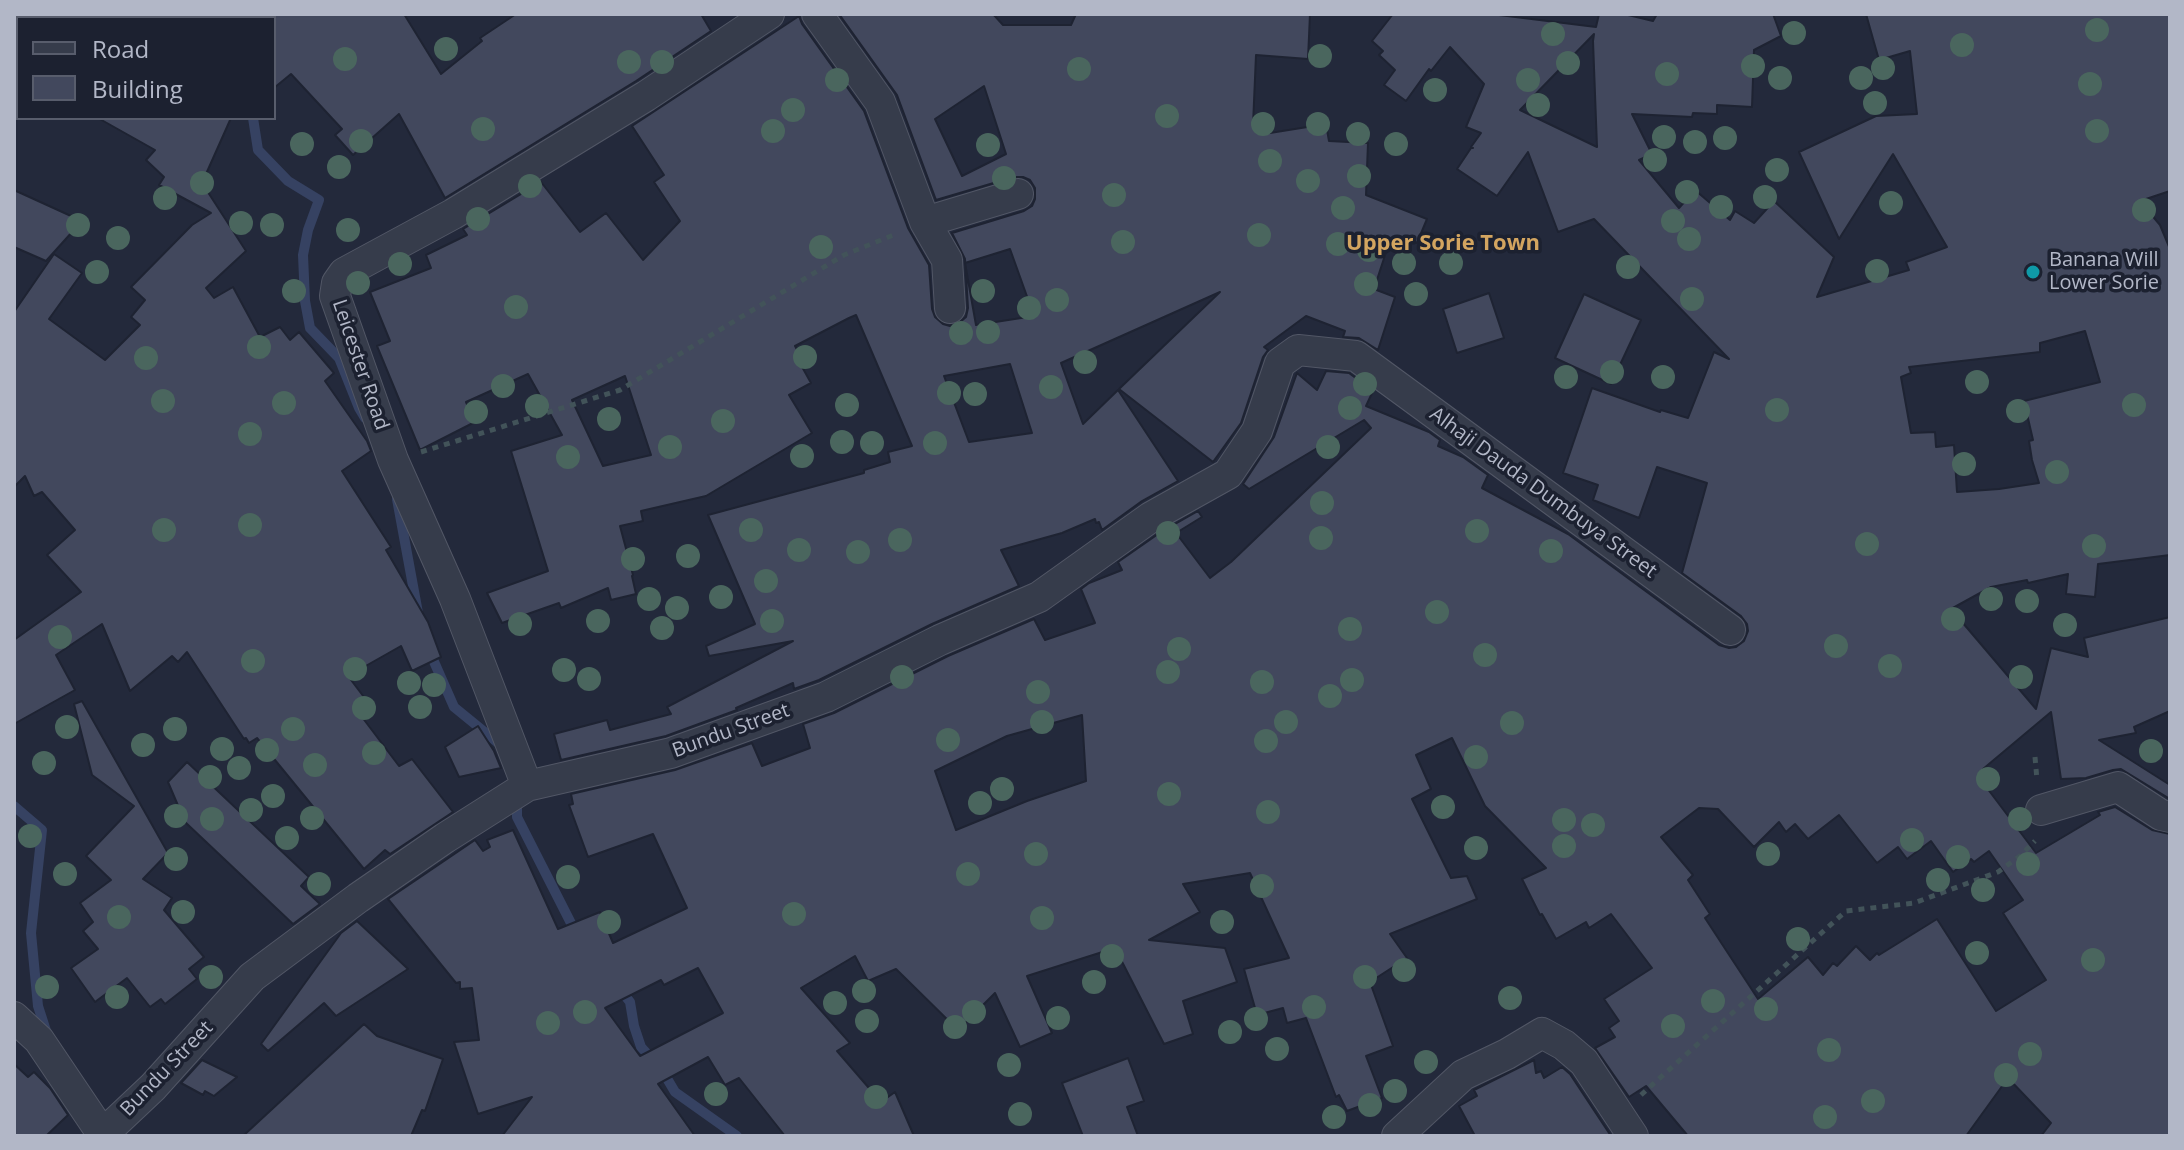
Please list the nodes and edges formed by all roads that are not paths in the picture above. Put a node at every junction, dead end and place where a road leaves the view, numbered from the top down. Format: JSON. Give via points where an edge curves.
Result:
{"nodes":[{"id":1,"x":769,"y":14,"type":"edge"},
{"id":2,"x":817,"y":14,"type":"edge"},
{"id":3,"x":1018,"y":194,"type":"dead end"},
{"id":4,"x":925,"y":222,"type":"junction"},
{"id":5,"x":950,"y":308,"type":"dead end"},
{"id":6,"x":1356,"y":356,"type":"joint"},
{"id":7,"x":1730,"y":630,"type":"dead end"},
{"id":8,"x":527,"y":786,"type":"junction"},
{"id":9,"x":2041,"y":810,"type":"road end"},
{"id":10,"x":2170,"y":817,"type":"edge"},
{"id":11,"x":14,"y":1017,"type":"edge"},
{"id":12,"x":1626,"y":1125,"type":"edge"},
{"id":13,"x":102,"y":1135,"type":"edge"},
{"id":14,"x":1397,"y":1136,"type":"edge"}],
"edges":[{"from":1,"to":8,"type":"street","name":"Leicester Road","via":[[479,198],[344,273],[337,283],[335,296],[393,460],[455,599]]},
{"from":2,"to":4,"type":"street","via":[[880,102]]},
{"from":3,"to":4,"type":"street"},
{"from":4,"to":5,"type":"street","via":[[947,260]]},
{"from":6,"to":7,"type":"street","name":"Alhaji Dauda Dumbuya Street"},
{"from":6,"to":8,"type":"street","name":"Bundu Street","via":[[1298,350],[1280,363],[1257,431],[1228,474],[1151,517],[1039,597],[826,697],[671,753]]},
{"from":8,"to":13,"type":"street","name":"Bundu Street","via":[[358,898],[252,977]]},
{"from":9,"to":10,"type":"street","via":[[2118,787]]},
{"from":11,"to":13,"type":"street","via":[[39,1040]]},
{"from":12,"to":14,"type":"street","via":[[1584,1062],[1542,1033],[1463,1075]]}]}
